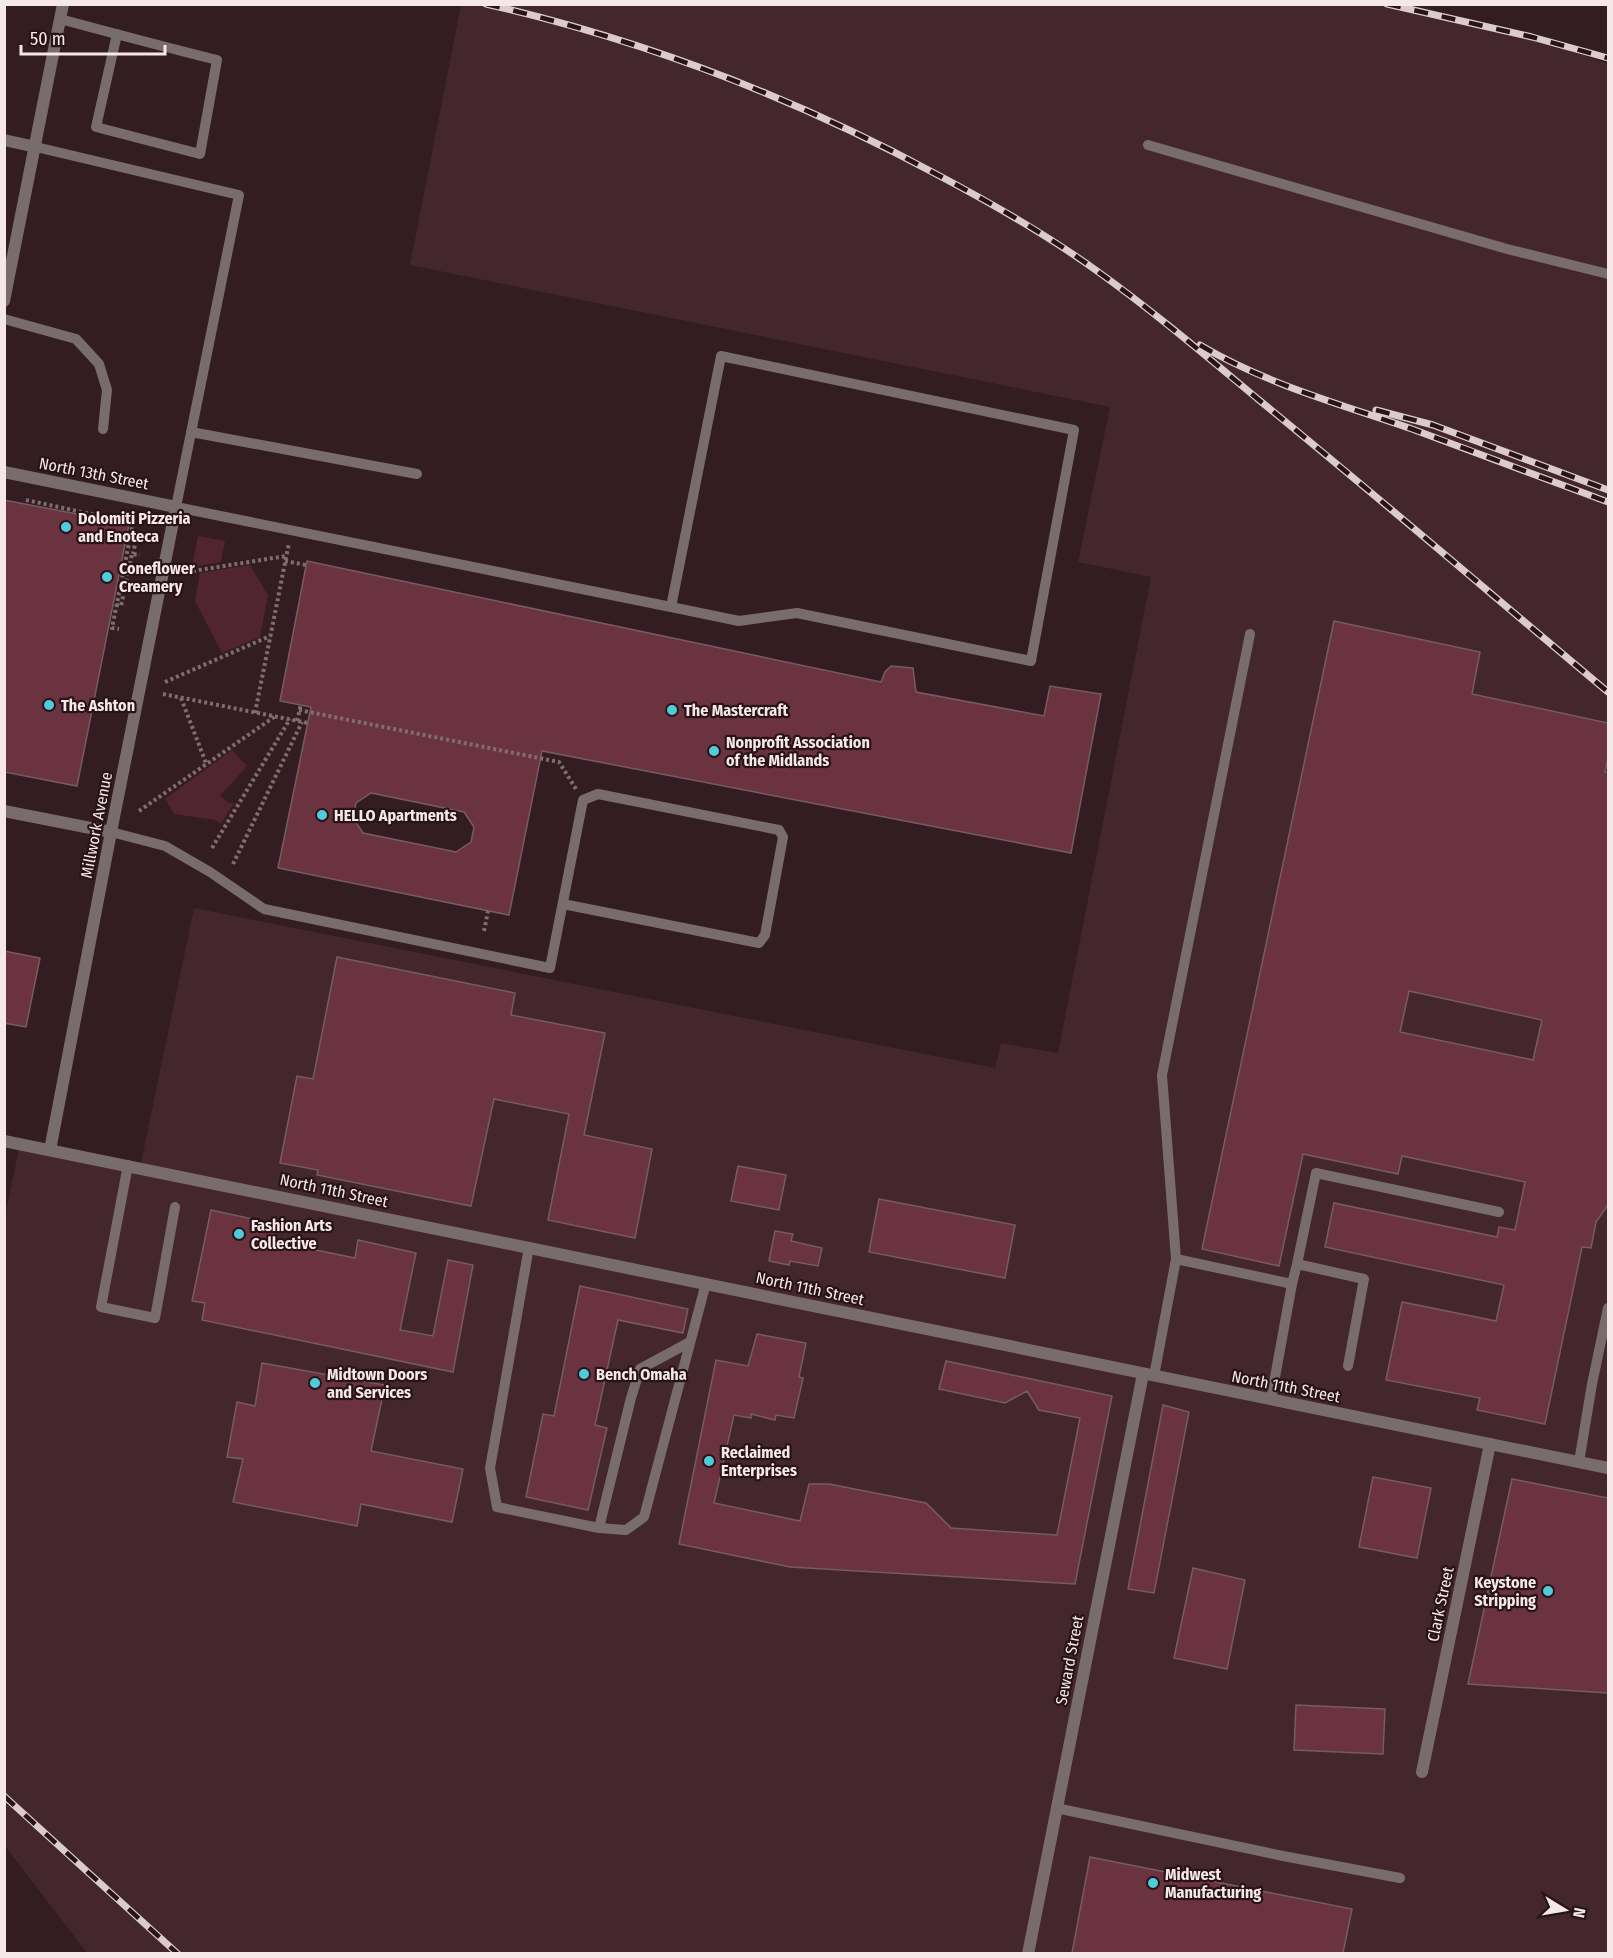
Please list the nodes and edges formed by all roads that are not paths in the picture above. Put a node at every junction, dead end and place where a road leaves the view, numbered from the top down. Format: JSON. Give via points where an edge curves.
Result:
{"nodes":[{"id":1,"x":63,"y":4,"type":"edge"},
{"id":2,"x":60,"y":20,"type":"junction"},
{"id":3,"x":117,"y":34,"type":"junction"},
{"id":4,"x":4,"y":140,"type":"edge"},
{"id":5,"x":1148,"y":145,"type":"dead end"},
{"id":6,"x":36,"y":147,"type":"junction"},
{"id":7,"x":1608,"y":274,"type":"edge"},
{"id":8,"x":4,"y":301,"type":"edge"},
{"id":9,"x":4,"y":319,"type":"edge"},
{"id":10,"x":103,"y":429,"type":"dead end"},
{"id":11,"x":191,"y":432,"type":"junction"},
{"id":12,"x":4,"y":472,"type":"edge"},
{"id":13,"x":417,"y":474,"type":"dead end"},
{"id":14,"x":176,"y":507,"type":"junction"},
{"id":15,"x":671,"y":608,"type":"junction"},
{"id":16,"x":1250,"y":634,"type":"dead end"},
{"id":17,"x":4,"y":811,"type":"edge"},
{"id":18,"x":111,"y":832,"type":"junction"},
{"id":19,"x":563,"y":904,"type":"junction"},
{"id":20,"x":4,"y":1141,"type":"edge"},
{"id":21,"x":50,"y":1150,"type":"junction"},
{"id":22,"x":128,"y":1165,"type":"junction"},
{"id":23,"x":175,"y":1207,"type":"dead end"},
{"id":24,"x":1498,"y":1212,"type":"dead end"},
{"id":25,"x":528,"y":1247,"type":"junction"},
{"id":26,"x":1176,"y":1259,"type":"junction"},
{"id":27,"x":1297,"y":1264,"type":"junction"},
{"id":28,"x":706,"y":1283,"type":"junction"},
{"id":29,"x":1292,"y":1284,"type":"junction"},
{"id":30,"x":1608,"y":1308,"type":"edge"},
{"id":31,"x":690,"y":1342,"type":"junction"},
{"id":32,"x":1348,"y":1366,"type":"dead end"},
{"id":33,"x":1149,"y":1375,"type":"junction"},
{"id":34,"x":1271,"y":1400,"type":"junction"},
{"id":35,"x":1490,"y":1444,"type":"junction"},
{"id":36,"x":1579,"y":1462,"type":"junction"},
{"id":37,"x":1608,"y":1468,"type":"edge"},
{"id":38,"x":599,"y":1527,"type":"junction"},
{"id":39,"x":1422,"y":1772,"type":"dead end"},
{"id":40,"x":1056,"y":1808,"type":"junction"},
{"id":41,"x":1400,"y":1878,"type":"dead end"},
{"id":42,"x":1028,"y":1953,"type":"edge"}],
"edges":[{"from":1,"to":2,"type":"street"},
{"from":2,"to":3,"type":"lane"},
{"from":2,"to":6,"type":"street"},
{"from":3,"to":3,"type":"lane","via":[[217,60],[200,154],[96,127]]},
{"from":4,"to":6,"type":"street"},
{"from":5,"to":7,"type":"lane","via":[[1507,249]]},
{"from":6,"to":8,"type":"street"},
{"from":6,"to":11,"type":"lane","via":[[239,195]]},
{"from":9,"to":10,"type":"lane","via":[[76,339],[99,364],[107,390]]},
{"from":11,"to":13,"type":"lane"},
{"from":11,"to":14,"type":"lane"},
{"from":12,"to":14,"type":"street","name":"North 13th Street"},
{"from":14,"to":15,"type":"lane"},
{"from":14,"to":18,"type":"street","name":"Millwork Avenue"},
{"from":15,"to":15,"type":"lane","via":[[739,621],[797,613],[1031,661],[1074,430],[721,356]]},
{"from":16,"to":26,"type":"lane","via":[[1162,1075]]},
{"from":17,"to":18,"type":"street"},
{"from":18,"to":19,"type":"lane","via":[[165,846],[264,909],[550,968]]},
{"from":18,"to":21,"type":"street","name":"Millwork Avenue"},
{"from":19,"to":19,"type":"lane","via":[[583,800],[598,794],[779,830],[783,837],[765,935],[759,943]]},
{"from":20,"to":21,"type":"street","name":"North 11th Street"},
{"from":21,"to":22,"type":"street","name":"North 11th Street"},
{"from":22,"to":23,"type":"lane","via":[[101,1307],[155,1318]]},
{"from":22,"to":25,"type":"street","name":"North 11th Street"},
{"from":24,"to":27,"type":"lane","via":[[1316,1173]]},
{"from":25,"to":28,"type":"street","name":"North 11th Street"},
{"from":25,"to":38,"type":"lane","via":[[490,1468],[497,1507]]},
{"from":26,"to":29,"type":"lane"},
{"from":26,"to":33,"type":"lane"},
{"from":27,"to":29,"type":"lane"},
{"from":27,"to":32,"type":"lane","via":[[1364,1279]]},
{"from":28,"to":31,"type":"lane"},
{"from":28,"to":33,"type":"street","name":"North 11th Street"},
{"from":29,"to":34,"type":"lane"},
{"from":30,"to":36,"type":"lane"},
{"from":31,"to":38,"type":"lane","via":[[640,1369]]},
{"from":31,"to":38,"type":"lane","via":[[644,1517],[626,1530]]},
{"from":33,"to":34,"type":"street","name":"North 11th Street"},
{"from":33,"to":40,"type":"street","name":"Seward Street"},
{"from":34,"to":35,"type":"street","name":"North 11th Street"},
{"from":35,"to":36,"type":"street","name":"North 11th Street"},
{"from":35,"to":39,"type":"street","name":"Clark Street"},
{"from":36,"to":37,"type":"street","name":"North 11th Street"},
{"from":40,"to":41,"type":"lane"},
{"from":40,"to":42,"type":"street","name":"Seward Street"}]}
